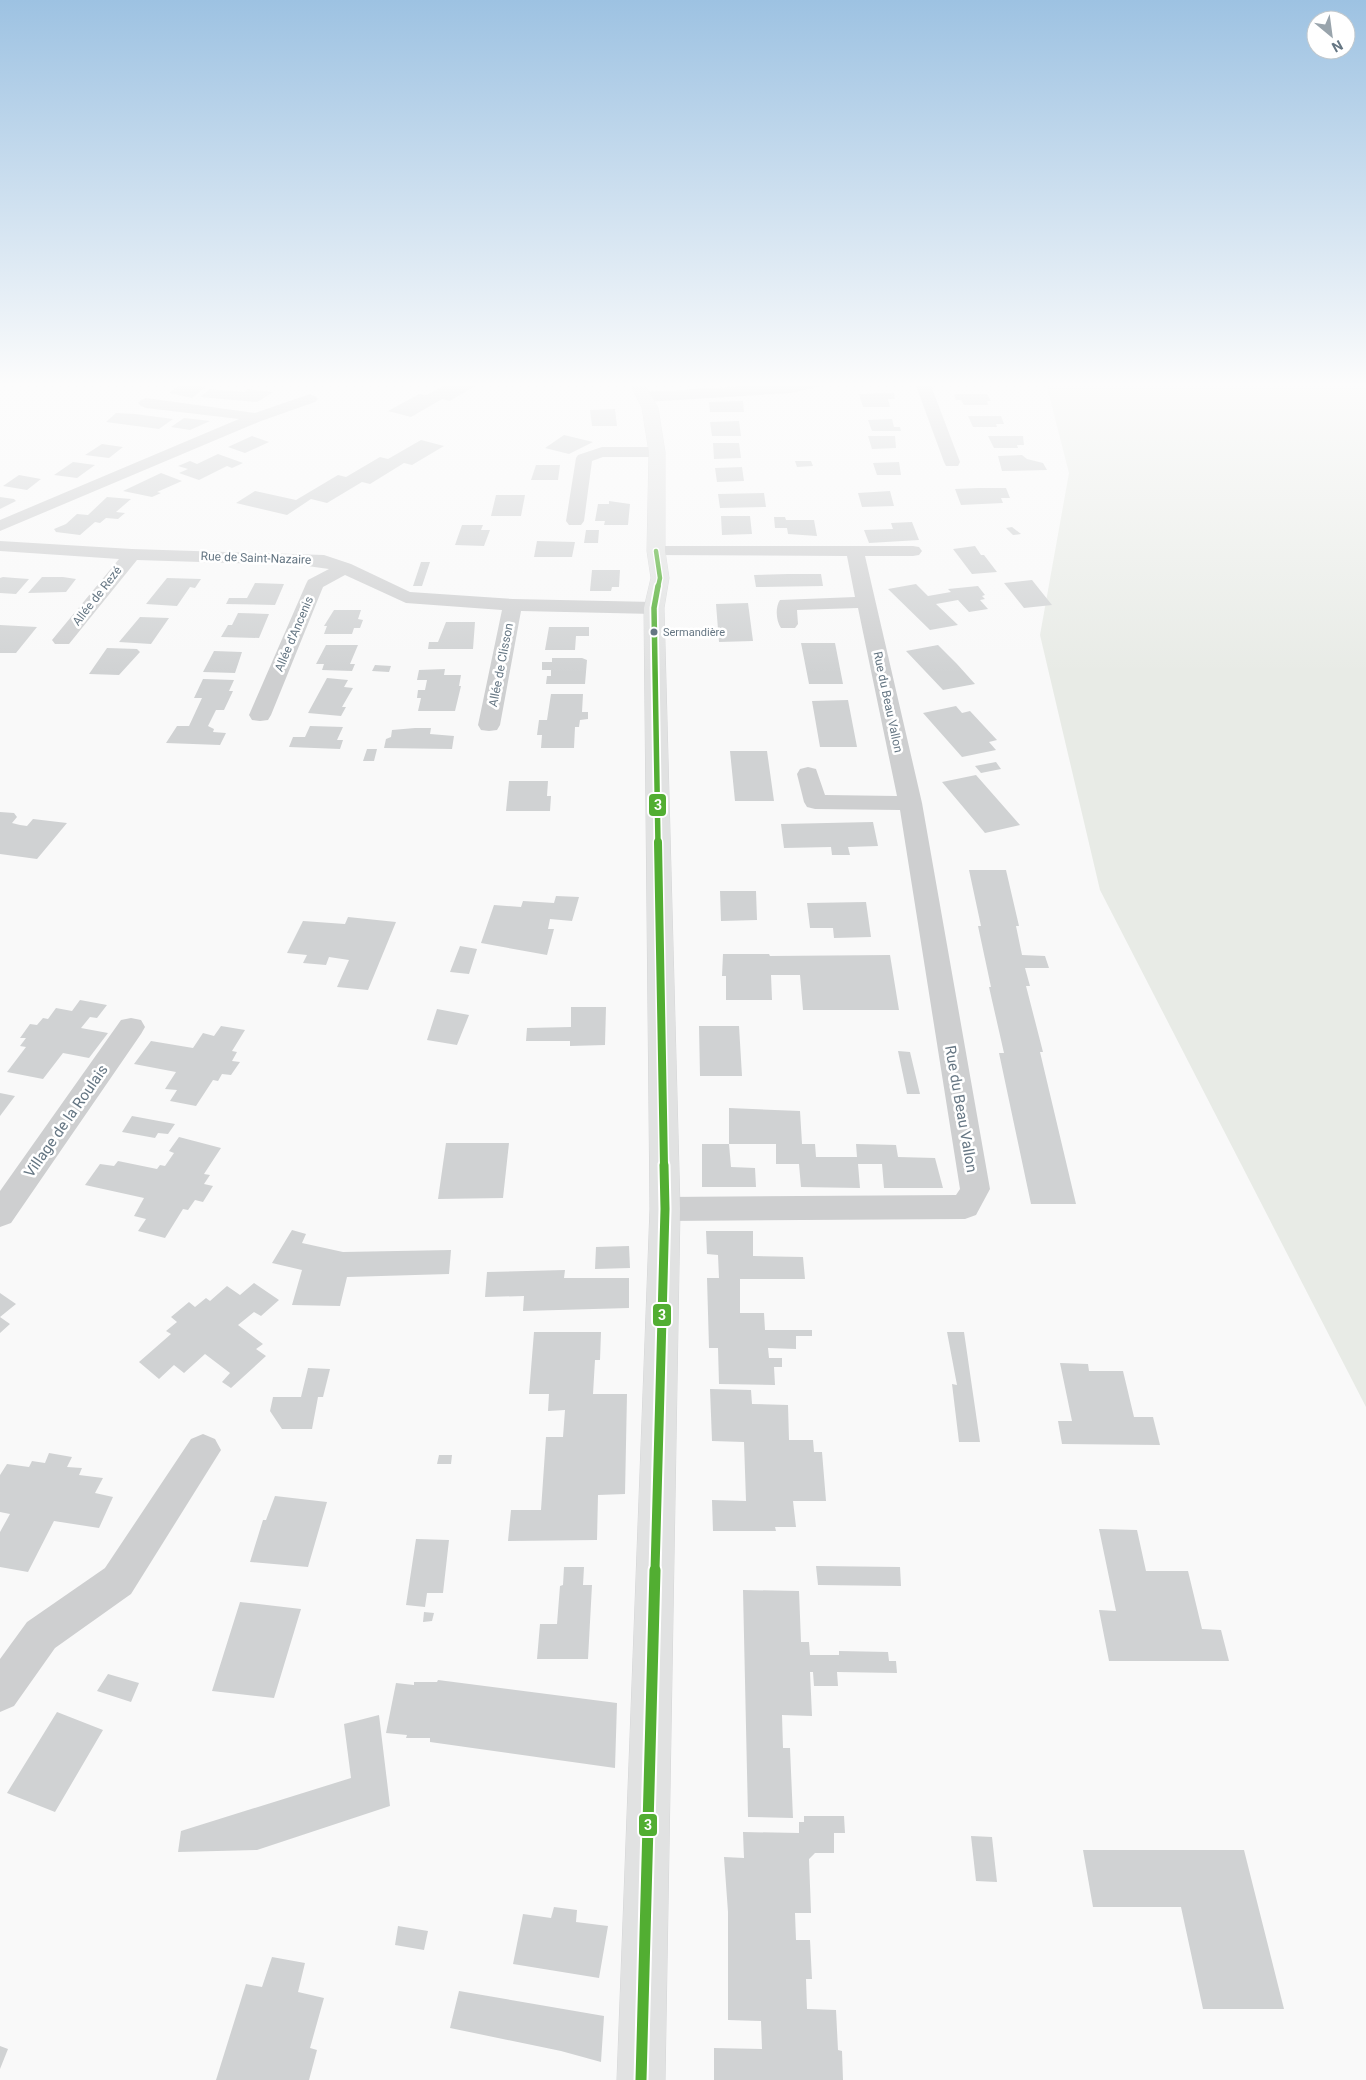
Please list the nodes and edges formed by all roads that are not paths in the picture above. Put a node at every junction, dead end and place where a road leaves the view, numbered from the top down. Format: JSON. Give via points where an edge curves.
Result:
{"nodes":[{"id":1,"x":108,"y":480,"type":"edge"},
{"id":2,"x":581,"y":480,"type":"edge"},
{"id":3,"x":657,"y":480,"type":"edge"},
{"id":4,"x":575,"y":521,"type":"dead end"},
{"id":5,"x":0,"y":526,"type":"edge"},
{"id":6,"x":0,"y":546,"type":"edge"},
{"id":7,"x":656,"y":551,"type":"junction"},
{"id":8,"x":855,"y":551,"type":"junction"},
{"id":9,"x":913,"y":551,"type":"dead end"},
{"id":10,"x":132,"y":554,"type":"junction"},
{"id":11,"x":344,"y":568,"type":"junction"},
{"id":12,"x":866,"y":602,"type":"junction"},
{"id":13,"x":514,"y":605,"type":"junction"},
{"id":14,"x":654,"y":608,"type":"junction"},
{"id":15,"x":788,"y":624,"type":"dead end"},
{"id":16,"x":62,"y":640,"type":"dead end"},
{"id":17,"x":260,"y":715,"type":"dead end"},
{"id":18,"x":489,"y":725,"type":"dead end"},
{"id":19,"x":808,"y":774,"type":"dead end"},
{"id":20,"x":910,"y":803,"type":"junction"},
{"id":21,"x":131,"y":1026,"type":"dead end"},
{"id":22,"x":665,"y":1209,"type":"junction"},
{"id":23,"x":0,"y":1215,"type":"edge"},
{"id":24,"x":203,"y":1450,"type":"dead end"},
{"id":25,"x":0,"y":1692,"type":"edge"},
{"id":26,"x":641,"y":2080,"type":"edge"}],
"edges":[{"from":1,"to":5,"type":"street"},
{"from":2,"to":4,"type":"street"},
{"from":3,"to":7,"type":"main road"},
{"from":6,"to":10,"type":"street","name":"Rue de Saint-Nazaire"},
{"from":7,"to":8,"type":"street"},
{"from":7,"to":14,"type":"main road","via":[[660,578]]},
{"from":8,"to":9,"type":"street"},
{"from":8,"to":12,"type":"street","name":"Rue du Beau Vallon"},
{"from":10,"to":11,"type":"street","name":"Rue de Saint-Nazaire","via":[[300,558]]},
{"from":10,"to":16,"type":"street","name":"Allée de Rezé"},
{"from":11,"to":13,"type":"street","name":"Rue de Saint-Nazaire","via":[[406,597]]},
{"from":11,"to":17,"type":"street","name":"Allée d'Ancenis","via":[[315,584]]},
{"from":12,"to":15,"type":"street","via":[[787,604]]},
{"from":12,"to":20,"type":"street","name":"Rue du Beau Vallon"},
{"from":13,"to":14,"type":"street","name":"Rue de Saint-Nazaire"},
{"from":13,"to":18,"type":"street","name":"Allée de Clisson"},
{"from":14,"to":22,"type":"main road"},
{"from":19,"to":20,"type":"street","via":[[815,802]]},
{"from":20,"to":22,"type":"street","name":"Rue du Beau Vallon","via":[[975,1189],[965,1207]]},
{"from":21,"to":23,"type":"street","name":"Village de la Roulais"},
{"from":22,"to":26,"type":"main road"},
{"from":24,"to":25,"type":"street","via":[[118,1581],[41,1635]]}]}
